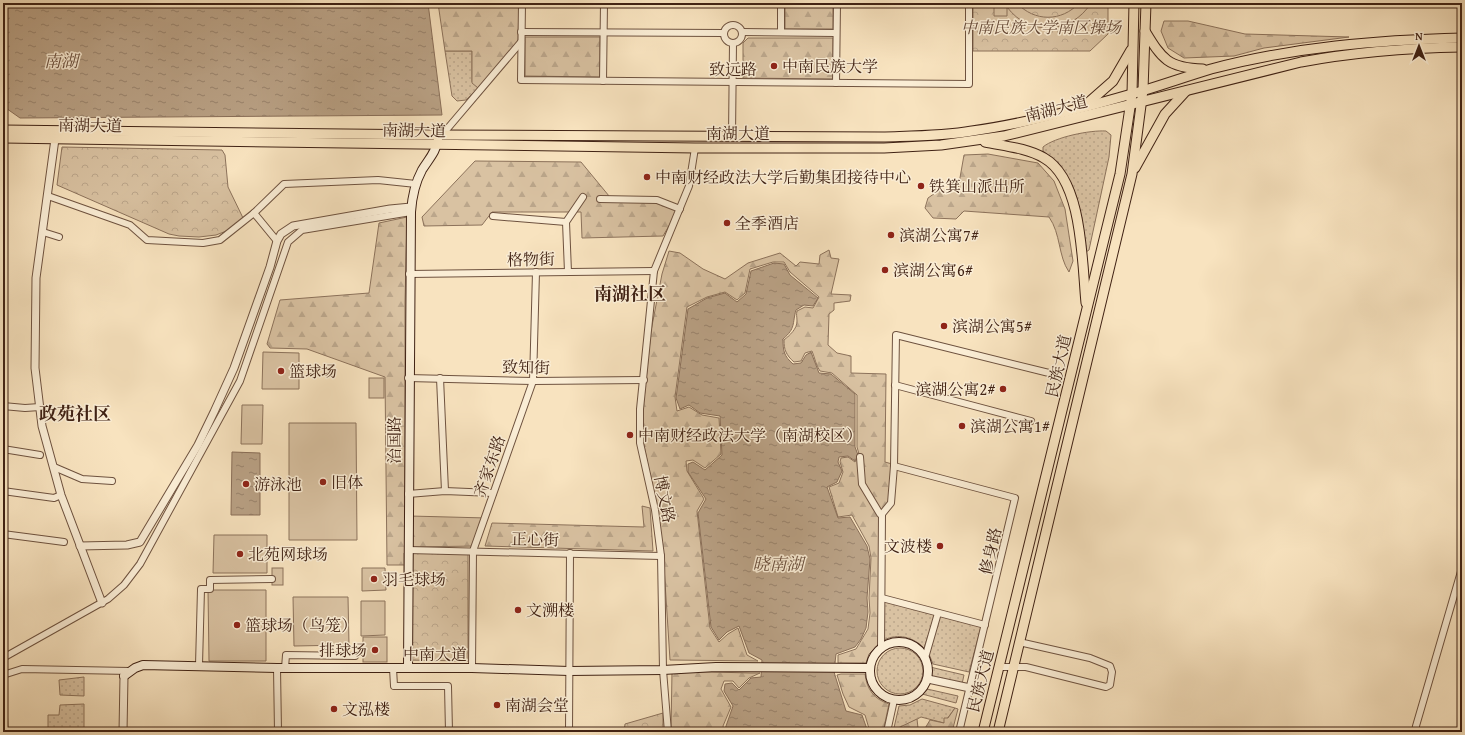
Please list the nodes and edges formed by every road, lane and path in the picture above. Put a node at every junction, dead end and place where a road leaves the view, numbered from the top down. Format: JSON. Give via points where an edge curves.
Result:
{"nodes":[{"id":1,"x":522,"y":3,"type":"edge"},
{"id":2,"x":604,"y":3,"type":"edge"},
{"id":3,"x":781,"y":3,"type":"edge"},
{"id":4,"x":836,"y":3,"type":"edge"},
{"id":5,"x":969,"y":3,"type":"edge"},
{"id":6,"x":1134,"y":3,"type":"edge"},
{"id":7,"x":1146,"y":3,"type":"edge"},
{"id":8,"x":1145,"y":31,"type":"junction"},
{"id":9,"x":521,"y":32,"type":"junction"},
{"id":10,"x":604,"y":32,"type":"junction"},
{"id":11,"x":742,"y":32,"type":"junction"},
{"id":12,"x":781,"y":32,"type":"junction"},
{"id":13,"x":724,"y":33,"type":"junction"},
{"id":14,"x":836,"y":33,"type":"junction"},
{"id":15,"x":1462,"y":38,"type":"edge"},
{"id":16,"x":521,"y":42,"type":"junction"},
{"id":17,"x":733,"y":43,"type":"junction"},
{"id":18,"x":1133,"y":44,"type":"junction"},
{"id":19,"x":1462,"y":47,"type":"edge"},
{"id":20,"x":1212,"y":69,"type":"junction"},
{"id":21,"x":603,"y":81,"type":"junction"},
{"id":22,"x":733,"y":82,"type":"junction"},
{"id":23,"x":836,"y":83,"type":"junction"},
{"id":24,"x":1188,"y":89,"type":"junction"},
{"id":25,"x":1143,"y":90,"type":"junction"},
{"id":26,"x":1132,"y":94,"type":"junction"},
{"id":27,"x":1142,"y":102,"type":"junction"},
{"id":28,"x":1130,"y":105,"type":"junction"},
{"id":29,"x":1083,"y":106,"type":"junction"},
{"id":30,"x":3,"y":130,"type":"edge"},
{"id":31,"x":440,"y":135,"type":"junction"},
{"id":32,"x":732,"y":136,"type":"junction"},
{"id":33,"x":3,"y":138,"type":"edge"},
{"id":34,"x":55,"y":139,"type":"junction"},
{"id":35,"x":982,"y":141,"type":"junction"},
{"id":36,"x":437,"y":145,"type":"junction"},
{"id":37,"x":695,"y":148,"type":"junction"},
{"id":38,"x":1132,"y":174,"type":"junction"},
{"id":39,"x":416,"y":184,"type":"junction"},
{"id":40,"x":48,"y":196,"type":"junction"},
{"id":41,"x":583,"y":197,"type":"dead end"},
{"id":42,"x":600,"y":199,"type":"dead end"},
{"id":43,"x":680,"y":209,"type":"junction"},
{"id":44,"x":411,"y":210,"type":"junction"},
{"id":45,"x":254,"y":213,"type":"junction"},
{"id":46,"x":493,"y":216,"type":"dead end"},
{"id":47,"x":566,"y":222,"type":"junction"},
{"id":48,"x":43,"y":232,"type":"junction"},
{"id":49,"x":59,"y":237,"type":"dead end"},
{"id":50,"x":277,"y":241,"type":"junction"},
{"id":51,"x":654,"y":271,"type":"junction"},
{"id":52,"x":536,"y":272,"type":"junction"},
{"id":53,"x":568,"y":272,"type":"junction"},
{"id":54,"x":409,"y":274,"type":"junction"},
{"id":55,"x":1086,"y":308,"type":"junction"},
{"id":56,"x":1049,"y":373,"type":"dead end"},
{"id":57,"x":408,"y":378,"type":"junction"},
{"id":58,"x":440,"y":378,"type":"junction"},
{"id":59,"x":644,"y":380,"type":"junction"},
{"id":60,"x":533,"y":381,"type":"junction"},
{"id":61,"x":895,"y":385,"type":"junction"},
{"id":62,"x":3,"y":406,"type":"edge"},
{"id":63,"x":40,"y":406,"type":"junction"},
{"id":64,"x":1031,"y":420,"type":"dead end"},
{"id":65,"x":3,"y":449,"type":"edge"},
{"id":66,"x":40,"y":455,"type":"dead end"},
{"id":67,"x":860,"y":457,"type":"dead end"},
{"id":68,"x":894,"y":466,"type":"junction"},
{"id":69,"x":54,"y":467,"type":"junction"},
{"id":70,"x":112,"y":481,"type":"dead end"},
{"id":71,"x":3,"y":491,"type":"edge"},
{"id":72,"x":445,"y":492,"type":"junction"},
{"id":73,"x":493,"y":493,"type":"junction"},
{"id":74,"x":408,"y":494,"type":"junction"},
{"id":75,"x":61,"y":495,"type":"junction"},
{"id":76,"x":880,"y":514,"type":"dead end"},
{"id":77,"x":3,"y":534,"type":"edge"},
{"id":78,"x":64,"y":542,"type":"dead end"},
{"id":79,"x":80,"y":546,"type":"junction"},
{"id":80,"x":408,"y":550,"type":"junction"},
{"id":81,"x":472,"y":551,"type":"junction"},
{"id":82,"x":570,"y":553,"type":"junction"},
{"id":83,"x":661,"y":556,"type":"junction"},
{"id":84,"x":1462,"y":568,"type":"edge"},
{"id":85,"x":272,"y":579,"type":"dead end"},
{"id":86,"x":882,"y":598,"type":"junction"},
{"id":87,"x":102,"y":603,"type":"junction"},
{"id":88,"x":938,"y":613,"type":"junction"},
{"id":89,"x":986,"y":625,"type":"junction"},
{"id":90,"x":1019,"y":642,"type":"junction"},
{"id":91,"x":881,"y":648,"type":"junction"},
{"id":92,"x":356,"y":656,"type":"dead end"},
{"id":93,"x":3,"y":658,"type":"edge"},
{"id":94,"x":925,"y":658,"type":"junction"},
{"id":95,"x":199,"y":665,"type":"junction"},
{"id":96,"x":998,"y":667,"type":"junction"},
{"id":97,"x":281,"y":668,"type":"junction"},
{"id":98,"x":393,"y":668,"type":"junction"},
{"id":99,"x":408,"y":668,"type":"junction"},
{"id":100,"x":472,"y":668,"type":"junction"},
{"id":101,"x":870,"y":668,"type":"junction"},
{"id":102,"x":1013,"y":669,"type":"junction"},
{"id":103,"x":663,"y":670,"type":"junction"},
{"id":104,"x":569,"y":671,"type":"junction"},
{"id":105,"x":127,"y":673,"type":"junction"},
{"id":106,"x":3,"y":675,"type":"edge"},
{"id":107,"x":928,"y":679,"type":"junction"},
{"id":108,"x":970,"y":688,"type":"junction"},
{"id":109,"x":894,"y":700,"type":"junction"},
{"id":110,"x":86,"y":732,"type":"edge"},
{"id":111,"x":123,"y":732,"type":"edge"},
{"id":112,"x":278,"y":732,"type":"edge"},
{"id":113,"x":449,"y":732,"type":"edge"},
{"id":114,"x":569,"y":732,"type":"edge"},
{"id":115,"x":668,"y":732,"type":"edge"},
{"id":116,"x":887,"y":732,"type":"edge"},
{"id":117,"x":959,"y":732,"type":"edge"},
{"id":118,"x":983,"y":732,"type":"edge"},
{"id":119,"x":998,"y":732,"type":"edge"},
{"id":120,"x":1416,"y":732,"type":"edge"}],
"edges":[{"from":1,"to":9,"type":"street"},
{"from":2,"to":10,"type":"street"},
{"from":3,"to":12,"type":"street"},
{"from":4,"to":14,"type":"street"},
{"from":5,"to":23,"type":"street","name":"致远路","via":[[970,84]]},
{"from":6,"to":18,"type":"main road","name":"民族大道"},
{"from":7,"to":8,"type":"main road","name":"民族大道"},
{"from":8,"to":20,"type":"main road","via":[[1160,55],[1172,65]]},
{"from":8,"to":25,"type":"main road","name":"民族大道"},
{"from":9,"to":10,"type":"street"},
{"from":9,"to":16,"type":"street"},
{"from":10,"to":13,"type":"street"},
{"from":10,"to":21,"type":"street"},
{"from":11,"to":12,"type":"street"},
{"from":11,"to":13,"type":"street","via":[[739,27],[733,25]]},
{"from":11,"to":17,"type":"street","via":[[739,41]]},
{"from":12,"to":14,"type":"street"},
{"from":13,"to":17,"type":"street","via":[[726,39]]},
{"from":14,"to":23,"type":"street"},
{"from":15,"to":20,"type":"main road","name":"南湖大道","via":[[1396,40],[1316,48]]},
{"from":16,"to":21,"type":"street","name":"致远路","via":[[521,80]]},
{"from":16,"to":31,"type":"street"},
{"from":17,"to":22,"type":"street"},
{"from":18,"to":26,"type":"main road","name":"民族大道"},
{"from":18,"to":29,"type":"main road","via":[[1113,81]]},
{"from":19,"to":24,"type":"main road","name":"南湖大道","via":[[1410,48],[1332,56]]},
{"from":20,"to":25,"type":"main road","name":"南湖大道"},
{"from":21,"to":22,"type":"street","name":"致远路"},
{"from":22,"to":23,"type":"street","name":"致远路"},
{"from":22,"to":32,"type":"street"},
{"from":24,"to":27,"type":"main road","name":"南湖大道"},
{"from":24,"to":38,"type":"main road","via":[[1165,114]]},
{"from":25,"to":26,"type":"main road","name":"南湖大道"},
{"from":25,"to":27,"type":"main road","name":"民族大道"},
{"from":26,"to":28,"type":"main road","name":"民族大道"},
{"from":26,"to":29,"type":"main road","name":"南湖大道"},
{"from":27,"to":28,"type":"main road","name":"南湖大道"},
{"from":27,"to":38,"type":"main road","name":"民族大道"},
{"from":28,"to":35,"type":"main road","name":"南湖大道"},
{"from":28,"to":55,"type":"main road","name":"民族大道","via":[[1120,174]]},
{"from":29,"to":32,"type":"main road","name":"南湖大道","via":[[1040,118],[957,133],[885,137]]},
{"from":30,"to":31,"type":"main road","name":"南湖大道"},
{"from":31,"to":32,"type":"main road","name":"南湖大道"},
{"from":31,"to":36,"type":"main road"},
{"from":33,"to":34,"type":"main road","name":"南湖大道"},
{"from":34,"to":36,"type":"main road","name":"南湖大道"},
{"from":34,"to":40,"type":"street"},
{"from":35,"to":37,"type":"main road","name":"南湖大道","via":[[904,147]]},
{"from":35,"to":55,"type":"main road","via":[[1036,154],[1051,164],[1064,178],[1078,229]]},
{"from":36,"to":37,"type":"main road","name":"南湖大道"},
{"from":36,"to":39,"type":"main road","name":"治国路"},
{"from":37,"to":43,"type":"street","name":"博文路","via":[[689,186]]},
{"from":38,"to":90,"type":"main road","name":"民族大道"},
{"from":39,"to":44,"type":"main road","name":"治国路"},
{"from":39,"to":45,"type":"street","via":[[378,180],[284,184]]},
{"from":40,"to":45,"type":"street","via":[[130,225],[147,240],[203,243],[220,240]]},
{"from":40,"to":48,"type":"street"},
{"from":41,"to":47,"type":"street"},
{"from":42,"to":43,"type":"street","via":[[657,200]]},
{"from":43,"to":51,"type":"street","name":"博文路"},
{"from":44,"to":50,"type":"street","via":[[390,209],[293,226],[281,234]]},
{"from":44,"to":54,"type":"main road","name":"治国路"},
{"from":44,"to":87,"type":"street","via":[[302,230],[288,242],[240,381],[140,564],[124,585]]},
{"from":45,"to":50,"type":"street"},
{"from":46,"to":47,"type":"street"},
{"from":47,"to":53,"type":"street"},
{"from":48,"to":49,"type":"street"},
{"from":48,"to":63,"type":"street","via":[[36,278],[34,329],[35,368]]},
{"from":50,"to":79,"type":"street","via":[[234,368],[220,399],[198,445],[140,542],[127,545]]},
{"from":51,"to":53,"type":"street","name":"格物街"},
{"from":51,"to":59,"type":"street","name":"博文路"},
{"from":52,"to":53,"type":"street","name":"格物街"},
{"from":52,"to":54,"type":"street","name":"格物街"},
{"from":52,"to":60,"type":"street","name":"齐家东路"},
{"from":54,"to":57,"type":"main road","name":"治国路"},
{"from":55,"to":96,"type":"main road","name":"民族大道"},
{"from":56,"to":61,"type":"street","via":[[896,335]]},
{"from":57,"to":58,"type":"street","name":"致知街"},
{"from":57,"to":74,"type":"main road","name":"治国路"},
{"from":58,"to":60,"type":"street","name":"致知街"},
{"from":58,"to":72,"type":"street"},
{"from":59,"to":60,"type":"street","name":"致知街"},
{"from":59,"to":83,"type":"street","name":"博文路","via":[[640,409],[640,443],[655,510]]},
{"from":60,"to":73,"type":"street","name":"齐家东路"},
{"from":61,"to":64,"type":"street"},
{"from":61,"to":68,"type":"street"},
{"from":62,"to":63,"type":"street"},
{"from":63,"to":69,"type":"street","via":[[42,426]]},
{"from":65,"to":66,"type":"street"},
{"from":67,"to":76,"type":"street","via":[[862,484]]},
{"from":68,"to":86,"type":"street","via":[[891,503],[882,514]]},
{"from":68,"to":89,"type":"street","name":"修身路","via":[[1015,498]]},
{"from":69,"to":70,"type":"street","via":[[82,479]]},
{"from":69,"to":75,"type":"street"},
{"from":71,"to":75,"type":"street","via":[[54,498]]},
{"from":72,"to":73,"type":"street"},
{"from":72,"to":74,"type":"street"},
{"from":73,"to":81,"type":"street","name":"齐家东路"},
{"from":74,"to":80,"type":"main road","name":"治国路"},
{"from":75,"to":79,"type":"street"},
{"from":77,"to":78,"type":"street"},
{"from":79,"to":87,"type":"street"},
{"from":80,"to":81,"type":"street","name":"正心街"},
{"from":80,"to":99,"type":"main road","name":"治国路"},
{"from":81,"to":82,"type":"street","name":"正心街"},
{"from":81,"to":100,"type":"street","name":"齐家东路"},
{"from":82,"to":83,"type":"street","name":"正心街"},
{"from":82,"to":104,"type":"street"},
{"from":83,"to":103,"type":"street","name":"博文路"},
{"from":84,"to":120,"type":"street"},
{"from":85,"to":95,"type":"street","via":[[210,580],[210,589],[201,590]]},
{"from":86,"to":88,"type":"street"},
{"from":86,"to":91,"type":"street"},
{"from":87,"to":93,"type":"street"},
{"from":88,"to":89,"type":"street"},
{"from":88,"to":94,"type":"street"},
{"from":89,"to":108,"type":"street","name":"修身路"},
{"from":90,"to":102,"type":"main road","name":"民族大道"},
{"from":90,"to":102,"type":"street","via":[[1090,658],[1110,666],[1112,679],[1106,687],[1026,667]]},
{"from":91,"to":94,"type":"main road","via":[[893,642],[908,643],[919,649]]},
{"from":91,"to":101,"type":"main road","via":[[872,659]]},
{"from":92,"to":97,"type":"street","via":[[286,655]]},
{"from":94,"to":107,"type":"main road"},
{"from":95,"to":97,"type":"main road","name":"中南大道"},
{"from":95,"to":105,"type":"main road","name":"中南大道","via":[[143,665]]},
{"from":96,"to":102,"type":"street"},
{"from":96,"to":118,"type":"main road","name":"民族大道"},
{"from":97,"to":98,"type":"main road","name":"中南大道"},
{"from":97,"to":112,"type":"street"},
{"from":98,"to":99,"type":"main road","name":"中南大道"},
{"from":98,"to":113,"type":"street","via":[[394,686],[448,686]]},
{"from":99,"to":100,"type":"main road","name":"中南大道"},
{"from":100,"to":104,"type":"main road","name":"中南大道"},
{"from":101,"to":103,"type":"main road","name":"中南大道","via":[[749,667]]},
{"from":101,"to":109,"type":"main road","via":[[875,688],[885,697]]},
{"from":102,"to":119,"type":"main road","name":"民族大道"},
{"from":103,"to":104,"type":"main road","name":"中南大道"},
{"from":103,"to":115,"type":"street","name":"博文路"},
{"from":104,"to":114,"type":"street"},
{"from":105,"to":106,"type":"street","via":[[22,669]]},
{"from":105,"to":111,"type":"street"},
{"from":107,"to":108,"type":"street"},
{"from":107,"to":109,"type":"main road","via":[[922,690],[911,698]]},
{"from":108,"to":117,"type":"street","name":"修身路"},
{"from":109,"to":116,"type":"street"},
{"from":110,"to":111,"type":"street"}]}
